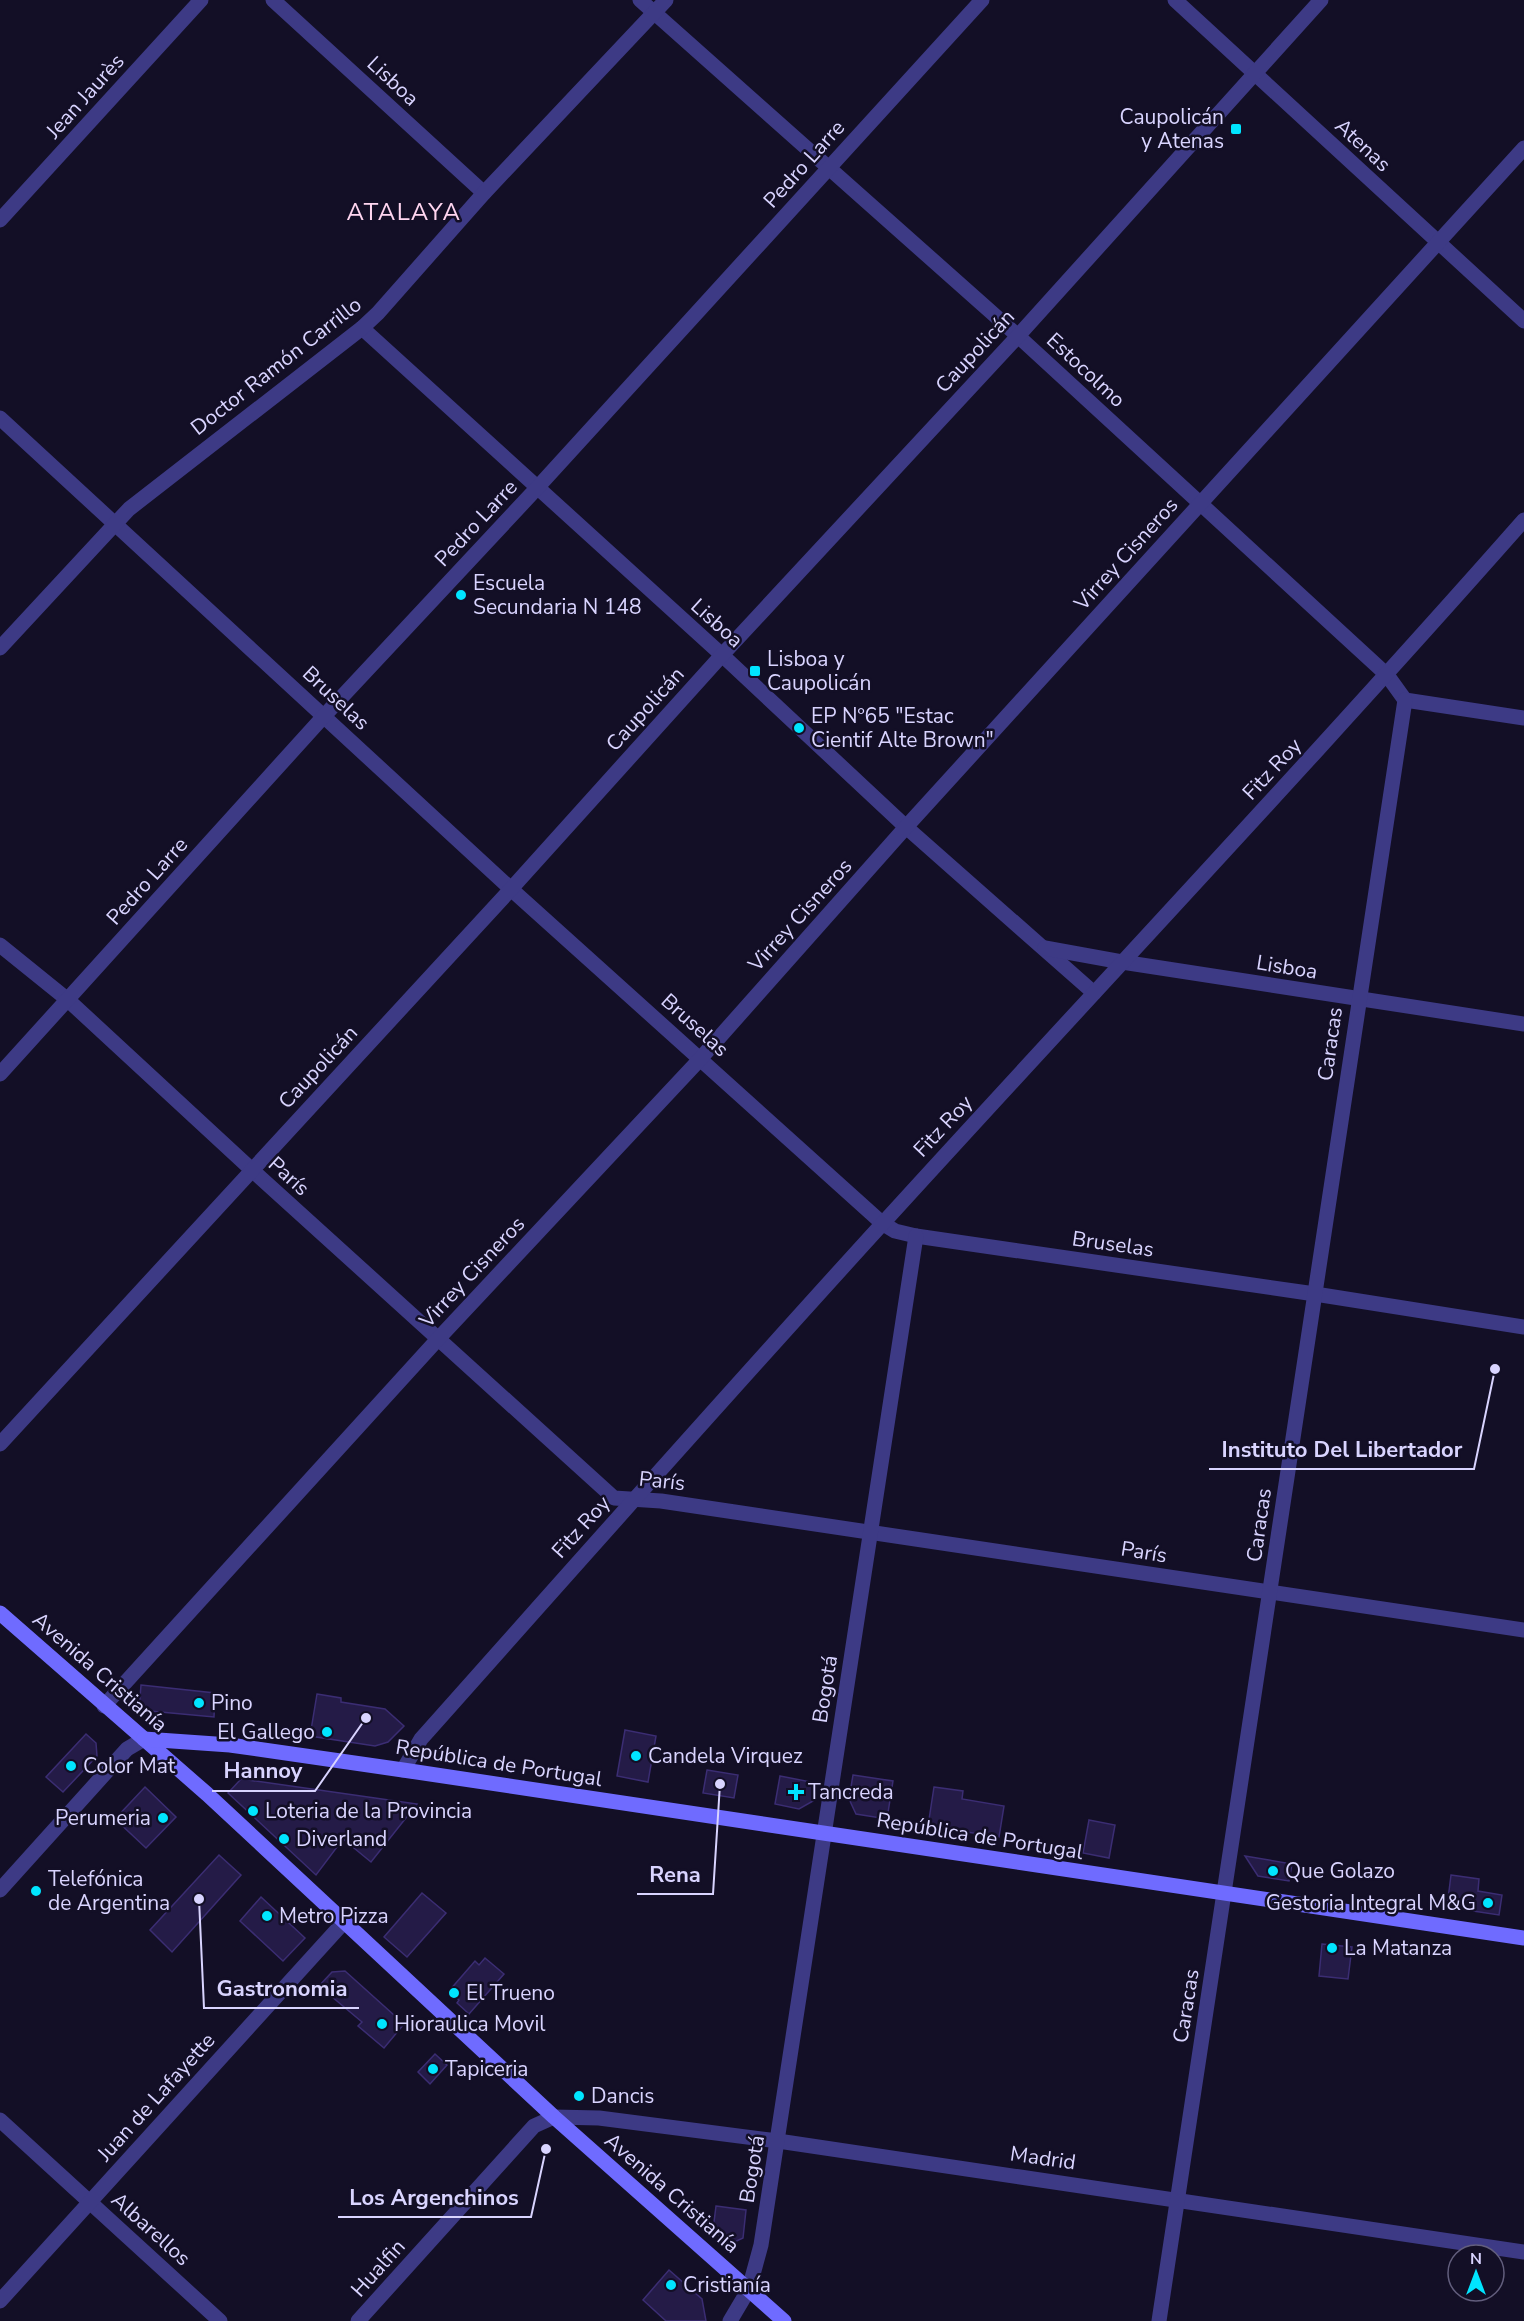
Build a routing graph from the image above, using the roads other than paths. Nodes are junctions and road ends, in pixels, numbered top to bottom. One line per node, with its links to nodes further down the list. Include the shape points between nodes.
1 (201, 0): 13 (street, Jean Jaurès)
2 (273, 0): 12 (street, Lisboa)
3 (640, 0): 8 (street, Estocolmo)
4 (666, 0): 8 (street, Doctor Ramón Carrillo)
5 (982, 0): 11 (street, Pedro Larre)
6 (1175, 0): 9 (street, Atenas)
7 (1321, 0): 9 (street, Caupolicán)
8 (654, 13): 11 (street, Estocolmo); 12 (street, Doctor Ramón Carrillo)
9 (1255, 74): 14 (street, Atenas); 17 (street, Caupolicán)
10 (1524, 148): 14 (street, Virrey Cisneros)
11 (829, 168): 17 (street, Estocolmo); 19 (street, Pedro Larre)
12 (484, 193): 16 (street, Doctor Ramón Carrillo)
13 (0, 220)
14 (1438, 242): 15 (street, Atenas); 20 (street, Virrey Cisneros)
15 (1524, 321)
16 (362, 328): 19 (street, Lisboa); 22 (street, Doctor Ramón Carrillo)
17 (1018, 336): 20 (street, Estocolmo); 24 (street, Caupolicán)
18 (0, 418): 22 (street, Bruselas)
19 (537, 488): 24 (street, Lisboa); 27 (street, Pedro Larre)
20 (1200, 505): 25 (street, Estocolmo); 29 (street, Virrey Cisneros)
21 (1524, 519): 25 (street, Fitz Roy)
22 (114, 524): 23 (street, Doctor Ramón Carrillo); 27 (street, Bruselas)
23 (0, 648)
24 (722, 655): 29 (street, Lisboa); 30 (street, Caupolicán)
25 (1387, 675): 26 (street, Estocolmo); 33 (street, Fitz Roy)
26 (1405, 700): 28 (street); 35 (street, Caracas)
27 (324, 716): 30 (street, Bruselas); 36 (street, Pedro Larre)
28 (1524, 718)
29 (906, 827): 32 (street, Lisboa); 38 (street, Virrey Cisneros)
30 (511, 889): 38 (street, Bruselas); 40 (street, Caupolicán)
31 (0, 945): 36 (street, París)
32 (1045, 948): 33 (street, Lisboa); 34 (street, Lisboa)
33 (1122, 962): 34 (street, Fitz Roy); 35 (street, Lisboa)
34 (1094, 993): 41 (street, Fitz Roy)
35 (1358, 999): 37 (street, Lisboa); 43 (street, Caracas)
36 (68, 1000): 39 (street, Pedro Larre); 40 (street, París)
37 (1524, 1024)
38 (701, 1058): 41 (street, Bruselas); 45 (street, Virrey Cisneros)
39 (0, 1074)
40 (252, 1170): 45 (street, París); 46 (street, Caupolicán)
41 (882, 1223): 42 (street, Bruselas); 47 (street, Fitz Roy)
42 (916, 1236): 43 (street, Bruselas); 48 (street, Bogotá)
43 (1315, 1294): 44 (street, Bruselas); 49 (street, Caracas)
44 (1524, 1327)
45 (438, 1339): 47 (street, París, via 614,1498); 52 (street, Virrey Cisneros)
46 (0, 1444)
47 (634, 1499): 48 (street, París); 54 (street, Fitz Roy, via 421,1739)
48 (870, 1531): 49 (street, París); 55 (street, Bogotá)
49 (1270, 1592): 51 (street, París); 57 (street, Caracas)
50 (0, 1613): 52 (main road, Avenida Cristianía)
51 (1524, 1630)
52 (104, 1706): 53 (main road, Avenida Cristianía)
53 (144, 1739): 54 (main road, República de Portugal, via 230,1745); 56 (street, via 127,1749); 58 (main road, Avenida Cristianía)
54 (403, 1770): 55 (main road, República de Portugal)
55 (824, 1834): 57 (main road, República de Portugal); 62 (street, Bogotá)
56 (0, 1890)
57 (1223, 1894): 59 (main road, República de Portugal); 63 (street, Caracas)
58 (344, 1922): 60 (main road, Avenida Cristianía); 64 (street, Juan de Lafayette)
59 (1524, 1938)
60 (554, 2117): 62 (street, Madrid, via 599,2118); 66 (main road, Avenida Cristianía); 69 (street, Hualfin, via 534,2126)
61 (0, 2120): 64 (street, Albarellos)
62 (778, 2141): 63 (street, Madrid); 66 (street, Bogotá, via 761,2245)
63 (1178, 2199): 65 (street, Madrid); 72 (street, Caracas)
64 (89, 2201): 67 (street, Juan de Lafayette); 68 (street, Albarellos)
65 (1524, 2252)
66 (749, 2289): 70 (street, Bogotá); 71 (main road, Avenida Cristianía)
67 (0, 2301)
68 (220, 2321)
69 (358, 2321)
70 (730, 2321)
71 (784, 2321)
72 (1158, 2321)

